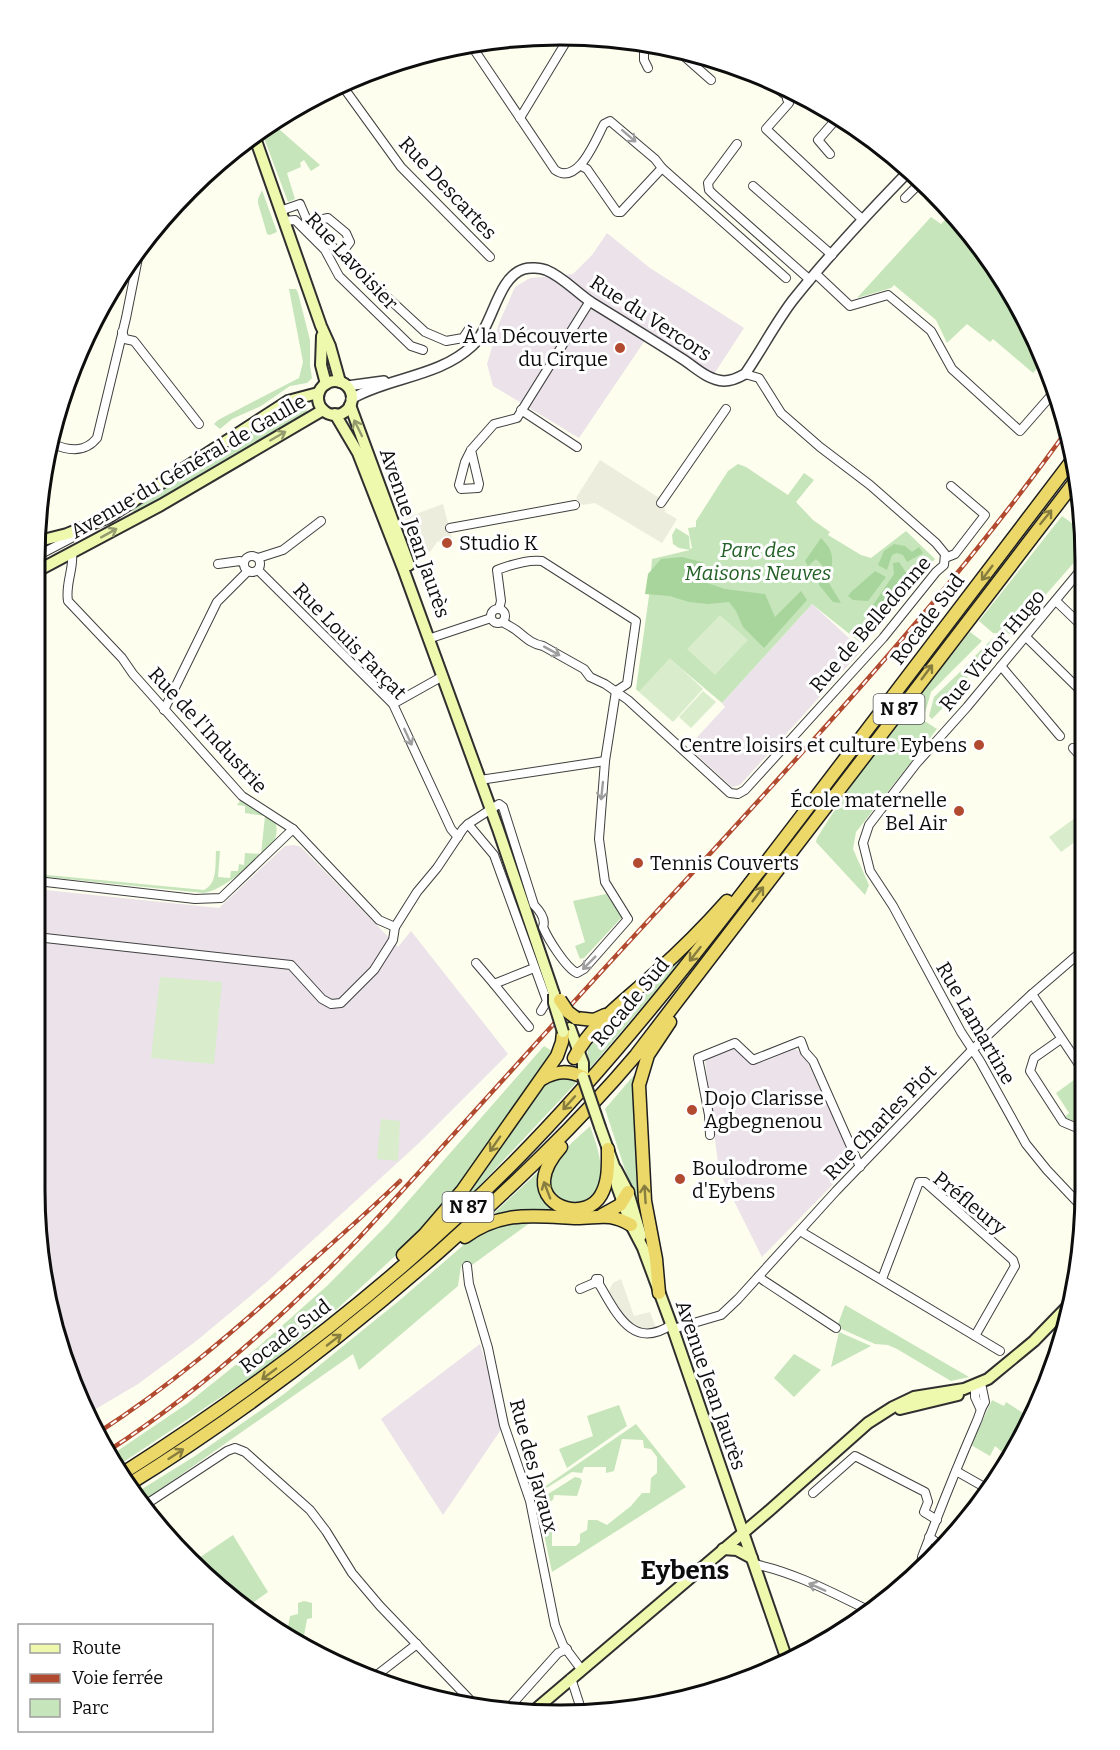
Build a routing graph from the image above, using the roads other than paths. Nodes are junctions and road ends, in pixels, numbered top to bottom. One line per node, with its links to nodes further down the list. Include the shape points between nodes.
1 (564, 45): 9 (street)
2 (476, 52): 9 (street)
3 (644, 52): 5 (street)
4 (691, 63): 6 (street)
5 (648, 68)
6 (711, 80)
7 (346, 91): 25 (street, Rue Descartes, via 401,167)
8 (788, 98): 21 (street, via 789,103 766,129)
9 (520, 118): 14 (street, via 555,170 569,174)
10 (833, 123): 13 (street, via 818,140)
11 (257, 144): 20 (main road)
12 (737, 144): 27 (street, via 708,183 709,189)
13 (830, 154)
14 (581, 166): 15 (street, via 617,212); 15 (street, one-way to 15, via 604,124 610,121)
15 (662, 168): 28 (street)
16 (904, 177): 21 (street)
17 (753, 186): 24 (street)
18 (915, 188): 19 (street)
19 (905, 198)
20 (282, 216): 22 (street, via 300,204); 30 (main road); 33 (street, Rue Lavoisier, via 295,220 325,250 339,276 411,346)
21 (863, 220): 24 (street)
22 (312, 227): 23 (street); 23 (street, via 328,218 346,233 350,242)
23 (341, 254): 31 (street, via 425,332 446,341 463,338)
24 (832, 255): 27 (street)
25 (490, 257)
26 (136, 269): 32 (street)
27 (813, 277): 34 (street, via 791,302); 39 (street, via 850,306 888,295 931,331 952,369 1020,431)
28 (786, 278)
29 (590, 301): 34 (street, Rue du Vercors, via 713,379 734,380); 35 (street, Rue du Vercors, via 546,270 525,268 507,282 473,346 439,366); 42 (street)
30 (321, 326): 36 (main road, via 321,365); 37 (main road)
31 (469, 329)
32 (122, 332): 45 (street, via 125,339 134,341); 46 (street, via 97,438 77,450)
33 (423, 350)
34 (745, 374): 61 (street, Rue de Belledonne, via 759,378 770,404 911,520 941,549)
35 (401, 379): 37 (street, Rue du Vercors); 40 (street, Rue du Vercors, via 367,391)
36 (326, 384): 37 (main road); 38 (main road)
37 (343, 384): 40 (main road)
38 (318, 393): 41 (main road); 54 (main road, Avenue du Général de Gaulle, via 288,401)
39 (1049, 398)
40 (350, 402): 44 (main road, via 343,412); 74 (main road, Avenue Jean Jaurès, one-way to 40, via 400,538)
41 (323, 410): 44 (main road); 59 (main road, Avenue du Général de Gaulle, one-way to 41)
42 (521, 410): 47 (street); 48 (street, via 517,418 494,424)
43 (726, 410): 52 (street)
44 (335, 414): 74 (main road, Avenue Jean Jaurès, via 358,453)
45 (199, 424)
46 (58, 446)
47 (577, 447)
48 (471, 450): 48 (street, via 459,485 466,490 478,488 479,484)
49 (1066, 468): 91 (highway, Rocade Sud / N 87, one-way to 91)
50 (951, 486): 61 (street, via 985,515 955,554)
51 (1070, 488): 95 (highway, Rocade Sud / N 87, one-way to 51)
52 (661, 503)
53 (575, 505): 56 (street)
54 (109, 517): 57 (main road, Avenue du Général de Gaulle); 58 (street)
55 (321, 521): 60 (street, via 283,550)
56 (450, 528)
57 (46, 539)
58 (45, 552)
59 (72, 553): 64 (main road, Avenue du Général de Gaulle); 80 (street, Rue de l'Industrie, via 68,601)
60 (258, 558): 62 (street, via 250,555); 65 (street)
61 (945, 558): 78 (street, Rue de Belledonne, via 944,566 883,638 741,793 730,793)
62 (243, 563): 63 (street); 66 (street)
63 (218, 564)
64 (45, 567)
65 (258, 570): 66 (street); 79 (street, Rue Louis Farçat)
66 (248, 571): 80 (street, via 217,602)
67 (1075, 577): 68 (street, Rue Victor Hugo)
68 (1056, 601): 71 (street); 73 (street, Rue Victor Hugo)
69 (499, 609): 70 (street, via 493,611); 72 (street, via 505,614); 78 (street, via 496,570 535,560 636,621 627,684)
70 (491, 618): 72 (street); 74 (street)
71 (1075, 619)
72 (502, 622): 78 (street, Rue de Belledonne, one-way to 78)
73 (1026, 637): 75 (street, Rue Victor Hugo); 77 (street)
74 (430, 638): 76 (main road, Avenue Jean Jaurès)
75 (1001, 666): 81 (street); 90 (street, Rue Victor Hugo, via 868,825)
76 (443, 675): 79 (street); 85 (main road, Avenue Jean Jaurès)
77 (1075, 685)
78 (616, 691): 84 (street)
79 (393, 704): 89 (street, Rue Louis Farçat, one-way to 89, via 450,829)
80 (164, 710): 88 (street, Rue de l'Industrie, via 242,796)
81 (1060, 736)
82 (1073, 747): 83 (street)
83 (1075, 749)
84 (605, 761): 85 (street); 86 (street, one-way to 86, via 598,839 605,882 628,919 577,972 570,970 547,937 503,807 499,804)
85 (480, 780): 86 (main road, Avenue Jean Jaurès)
86 (490, 808): 87 (street); 101 (main road, Avenue Jean Jaurès)
87 (468, 824): 89 (street); 98 (street, via 494,855)
88 (293, 829): 92 (street, via 216,899); 93 (street, Rue de l'Industrie, via 379,920)
89 (459, 837): 93 (street)
90 (863, 843): 107 (street, Rue Lamartine, via 870,871)
91 (756, 874): 103 (highway, via 665,965); 134 (highway, Rocade Sud / N 87, one-way to 134, via 626,1039 516,1160 416,1255)
92 (45, 882)
93 (395, 927): 94 (street, via 393,940 374,970 341,1004 331,1004 291,965)
94 (45, 938)
95 (723, 940): 112 (highway, Rocade Sud / N 87); 128 (highway, one-way to 95, via 645,1201 640,1082 648,1055)
96 (1075, 957): 100 (street, Rue Charles Piot)
97 (476, 963): 99 (street)
98 (534, 968): 99 (street); 102 (street, via 547,1001)
99 (494, 984): 105 (street)
100 (1032, 994): 106 (street); 107 (street, Rue Charles Piot)
101 (557, 997): 104 (highway, bridge, via 568,1012); 104 (main road, Avenue Jean Jaurès, bridge, via 554,1003)
102 (541, 1011)
103 (609, 1013): 104 (highway); 108 (highway, via 585,1038)
104 (570, 1026): 108 (main road, Avenue Jean Jaurès); 111 (highway)
105 (529, 1028)
106 (1061, 1039): 109 (street); 113 (street, via 1034,1058 1030,1071 1063,1122)
107 (972, 1050): 116 (street, Rue Charles Piot); 118 (street, Rue Lamartine, via 1026,1144)
108 (576, 1054): 110 (main road, Avenue Jean Jaurès)
109 (1075, 1059)
110 (583, 1077): 111 (highway, via 559,1072); 115 (main road, Avenue Jean Jaurès, bridge)
111 (541, 1079): 134 (highway, one-way to 134, via 440,1218)
112 (610, 1085): 115 (highway, one-way to 112, via 605,1185 593,1204 569,1209 549,1197 544,1182 550,1162); 124 (highway, Rocade Sud / N 87, via 516,1182)
113 (1075, 1127)
114 (710, 1135): 116 (street, via 698,1058 735,1043 753,1060 801,1041)
115 (608, 1149): 117 (main road, Avenue Jean Jaurès)
116 (860, 1167): 121 (street, Rue Charles Piot)
117 (625, 1197): 119 (highway); 120 (main road, Avenue Jean Jaurès); 122 (main road, via 639,1227)
118 (1075, 1199)
119 (602, 1215): 120 (highway); 124 (highway, N 87, via 522,1215 491,1223)
120 (631, 1225): 122 (main road, Avenue Jean Jaurès)
121 (800, 1231): 125 (street, Rue Charles Piot); 126 (street)
122 (643, 1248): 128 (main road, Avenue Jean Jaurès)
123 (466, 1266): 151 (street, Rue des Javaux, via 504,1425 528,1491 555,1625)
124 (415, 1273): 138 (highway, Rocade Sud / N 87, one-way to 124, via 203,1436 284,1379)
125 (759, 1276): 130 (street, Rue Charles Piot, via 721,1316); 131 (street)
126 (882, 1279): 132 (street); 132 (street, Préfleury, via 919,1182 925,1182 1013,1260 1015,1266)
127 (580, 1289): 130 (street, Rue Charles Piot, via 596,1283 621,1322 638,1332 651,1334)
128 (659, 1293): 130 (main road, Avenue Jean Jaurès)
129 (1059, 1315): 135 (main road)
130 (672, 1328): 143 (main road, Avenue Jean Jaurès)
131 (836, 1328)
132 (975, 1336): 133 (street)
133 (1000, 1351)
134 (289, 1359): 137 (highway, Rocade Sud / N 87, one-way to 137)
135 (978, 1387): 136 (street, via 978,1420); 143 (main road, via 914,1398 883,1413 856,1432)
136 (956, 1471): 139 (street); 142 (street)
137 (132, 1476)
138 (133, 1477)
139 (982, 1485)
140 (813, 1493): 142 (street, via 855,1456 924,1492 928,1502 924,1512)
141 (150, 1502): 150 (street, via 227,1450 240,1449 310,1510 352,1573)
142 (937, 1520): 144 (street)
143 (743, 1532): 146 (main road); 148 (main road, Avenue Jean Jaurès)
144 (929, 1538): 145 (street); 147 (street)
145 (935, 1542)
146 (723, 1550): 148 (main road, via 737,1550); 153 (main road)
147 (925, 1553)
148 (753, 1561): 149 (street, one-way to 148); 152 (main road, Avenue Jean Jaurès)
149 (862, 1607)
150 (417, 1644): 154 (street); 156 (street)
151 (567, 1649): 153 (street, Rue des Javaux); 157 (street, via 558,1653)
152 (785, 1653)
153 (581, 1669): 155 (main road)
154 (380, 1673)
155 (571, 1678): 158 (main road); 159 (street)
156 (467, 1696)
157 (513, 1703)
158 (541, 1704)
159 (580, 1704)

